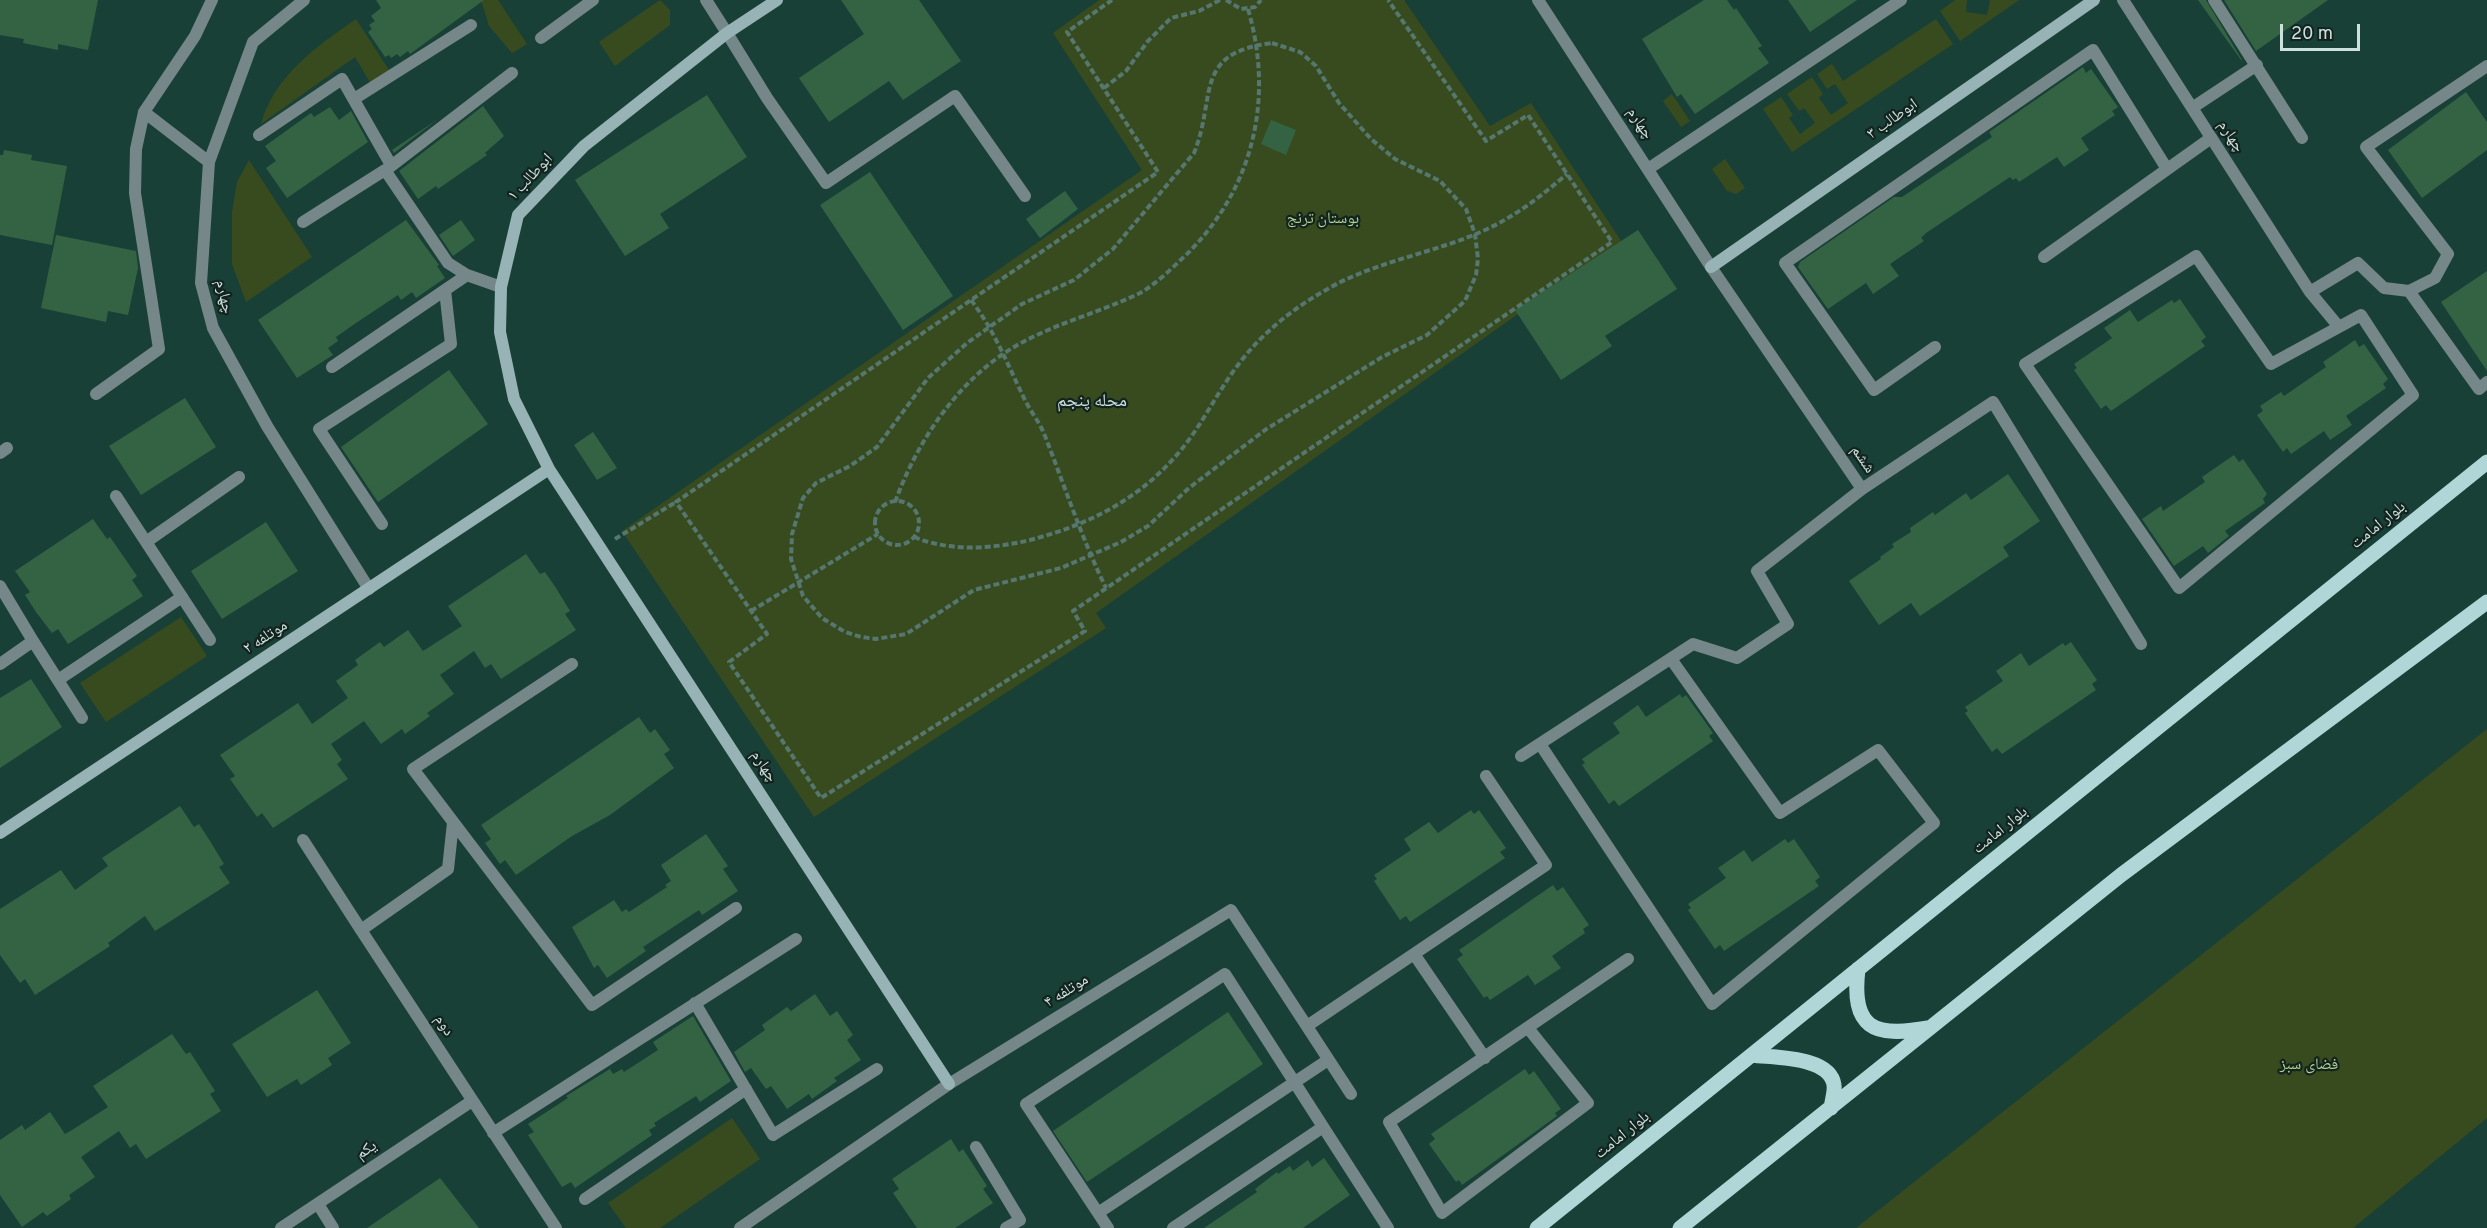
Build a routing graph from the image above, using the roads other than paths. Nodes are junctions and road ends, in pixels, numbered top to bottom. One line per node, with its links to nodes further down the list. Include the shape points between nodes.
1 (212, 0): 19 (street, via 195,36)
2 (304, 0): 23 (street, چهارم, via 253,42)
3 (594, 0): 13 (street)
4 (706, 0): 12 (street)
5 (777, 0): 12 (street, ابوطالب ۱)
6 (1538, 0): 25 (street, چهارم)
7 (1901, 0): 25 (street)
8 (2094, 0): 30 (street, ابوطالب ۳)
9 (2123, 0): 18 (street, چهارم)
10 (2214, 0): 14 (street)
11 (471, 25): 17 (street)
12 (727, 33): 27 (street, via 826,183 955,96); 32 (street, ابوطالب ۱, via 584,146 518,215)
13 (541, 39)
14 (2257, 65): 18 (street); 22 (street)
15 (2487, 66): 34 (street, via 2366,147 2448,254 2435,278)
16 (512, 73): 24 (street)
17 (354, 99): 20 (street, via 342,79); 24 (street)
18 (2192, 108): 21 (street, چهارم)
19 (144, 112): 23 (street); 40 (street, via 136,149 135,193 159,349)
20 (259, 135)
21 (2211, 138): 26 (street); 35 (street, چهارم)
22 (2302, 138)
23 (209, 162): 49 (street, چهارم, via 201,284 213,328 267,426)
24 (388, 168): 28 (street); 31 (street, via 448,264)
25 (1648, 169): 30 (street, چهارم)
26 (2167, 169): 29 (street); 37 (street, via 2093,50 1785,263 1874,390)
27 (1025, 196)
28 (303, 222)
29 (2044, 257)
30 (1712, 267): 44 (street, ششم)
31 (467, 275): 32 (street); 33 (street)
32 (501, 287): 42 (street, ابوطالب ۱, via 500,332 514,399)
33 (446, 290): 38 (street); 46 (street, via 451,344 319,429)
34 (2409, 291): 35 (street, via 2384,288 2358,263); 39 (street, via 2479,388)
35 (2310, 292): 36 (street, چهارم)
36 (2339, 327): 36 (street, via 2271,364 2196,256 2025,364 2179,588 2413,395 2361,315)
37 (1935, 347)
38 (332, 367)
39 (2487, 382)
40 (96, 394)
41 (2487, 462): 71 (main road, بلوار امامت)
42 (549, 469): 49 (street, موتلفه ۲); 80 (street, چهارم)
43 (239, 477): 47 (street)
44 (1862, 489): 54 (street, via 1993,402); 55 (street, ششم, via 1757,571 1788,624 1737,658 1693,644)
45 (116, 496): 47 (street)
46 (382, 524)
47 (146, 542): 50 (street)
48 (0, 586): 53 (street)
49 (369, 590): 64 (street, موتلفه ۲)
50 (182, 597): 52 (street); 58 (street)
51 (2487, 602): 74 (main road, via 2121,875)
52 (210, 640)
53 (33, 641): 56 (street); 58 (street)
54 (2141, 644)
55 (1671, 659): 60 (street); 60 (street, via 1780,813 1878,750 1934,823 1712,1004)
56 (0, 664)
57 (572, 664): 63 (street, via 413,769)
58 (58, 680): 59 (street)
59 (82, 718)
60 (1540, 744): 61 (street)
61 (1521, 756)
62 (1486, 776): 69 (street, via 1546,865)
63 (453, 823): 66 (street, via 592,1005); 67 (street, via 448,869)
64 (0, 833)
65 (303, 840): 67 (street, دوم)
66 (736, 908)
67 (361, 930): 84 (street, دوم)
68 (796, 939): 72 (street)
69 (1414, 954): 73 (street); 77 (street)
70 (1628, 959): 75 (street)
71 (1858, 969): 74 (main road, via 1858,1011 1871,1026 1890,1031); 76 (main road, بلوار امامت)
72 (695, 1003): 82 (street); 87 (street)
73 (1307, 1026): 78 (street, موتلفه ۴); 80 (street, موتلفه ۴, via 1231,910)
74 (1931, 1027): 85 (main road)
75 (1528, 1028): 77 (street); 77 (street, via 1588,1103 1442,1213 1389,1122)
76 (1752, 1055): 85 (main road, via 1825,1068 1834,1084); 100 (main road, بلوار امامت)
77 (1485, 1058)
78 (1328, 1060): 81 (street); 83 (street, موتلفه ۴)
79 (877, 1069): 82 (street, via 773,1135)
80 (949, 1084): 95 (street, موتلفه ۴)
81 (1295, 1084): 86 (street); 91 (street); 91 (street, via 1225,974 1026,1104)
82 (746, 1089): 89 (street)
83 (1351, 1094)
84 (472, 1101): 87 (street, دوم); 90 (street, یکم)
85 (1831, 1108): 101 (main road)
86 (1323, 1127): 98 (street); 99 (street)
87 (493, 1133): 94 (street, دوم)
88 (976, 1147): 96 (street, via 1020,1220)
89 (585, 1199)
90 (318, 1204): 92 (street, یکم); 93 (street)
91 (1098, 1214): 97 (street)
92 (281, 1228)
93 (333, 1228)
94 (556, 1228)
95 (740, 1228)
96 (1006, 1228)
97 (1108, 1228)
98 (1173, 1228)
99 (1388, 1228)
100 (1537, 1228)
101 (1680, 1228)

